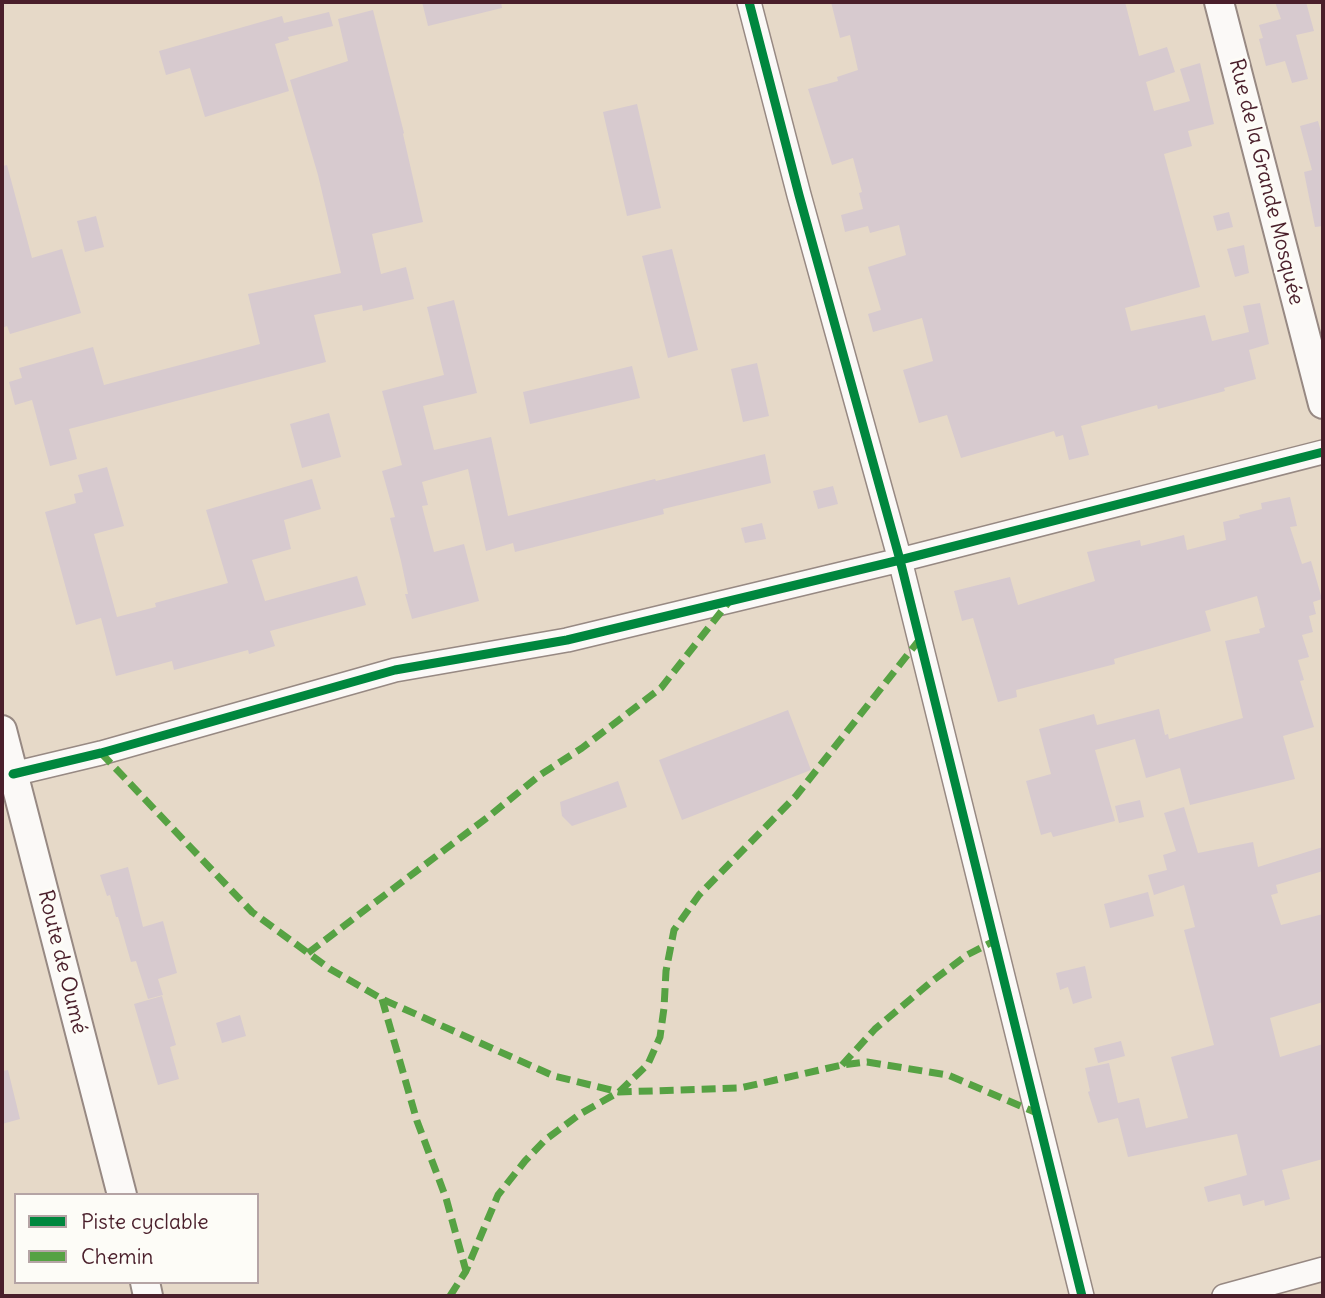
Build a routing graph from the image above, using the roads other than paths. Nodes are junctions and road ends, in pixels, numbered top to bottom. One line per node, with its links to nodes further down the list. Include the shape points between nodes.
1 (749, 2): 5 (street)
2 (1219, 2): 3 (street, Rue de la Grande Mosquée)
3 (1323, 404)
4 (1323, 452): 5 (street)
5 (900, 560): 7 (street, via 567,639 395,670); 10 (street)
6 (2, 730): 7 (street, Route de Oumé)
7 (13, 775): 8 (street, Route de Oumé)
8 (121, 1193)
9 (1323, 1269): 11 (street)
10 (1082, 1296)
11 (1224, 1296)

